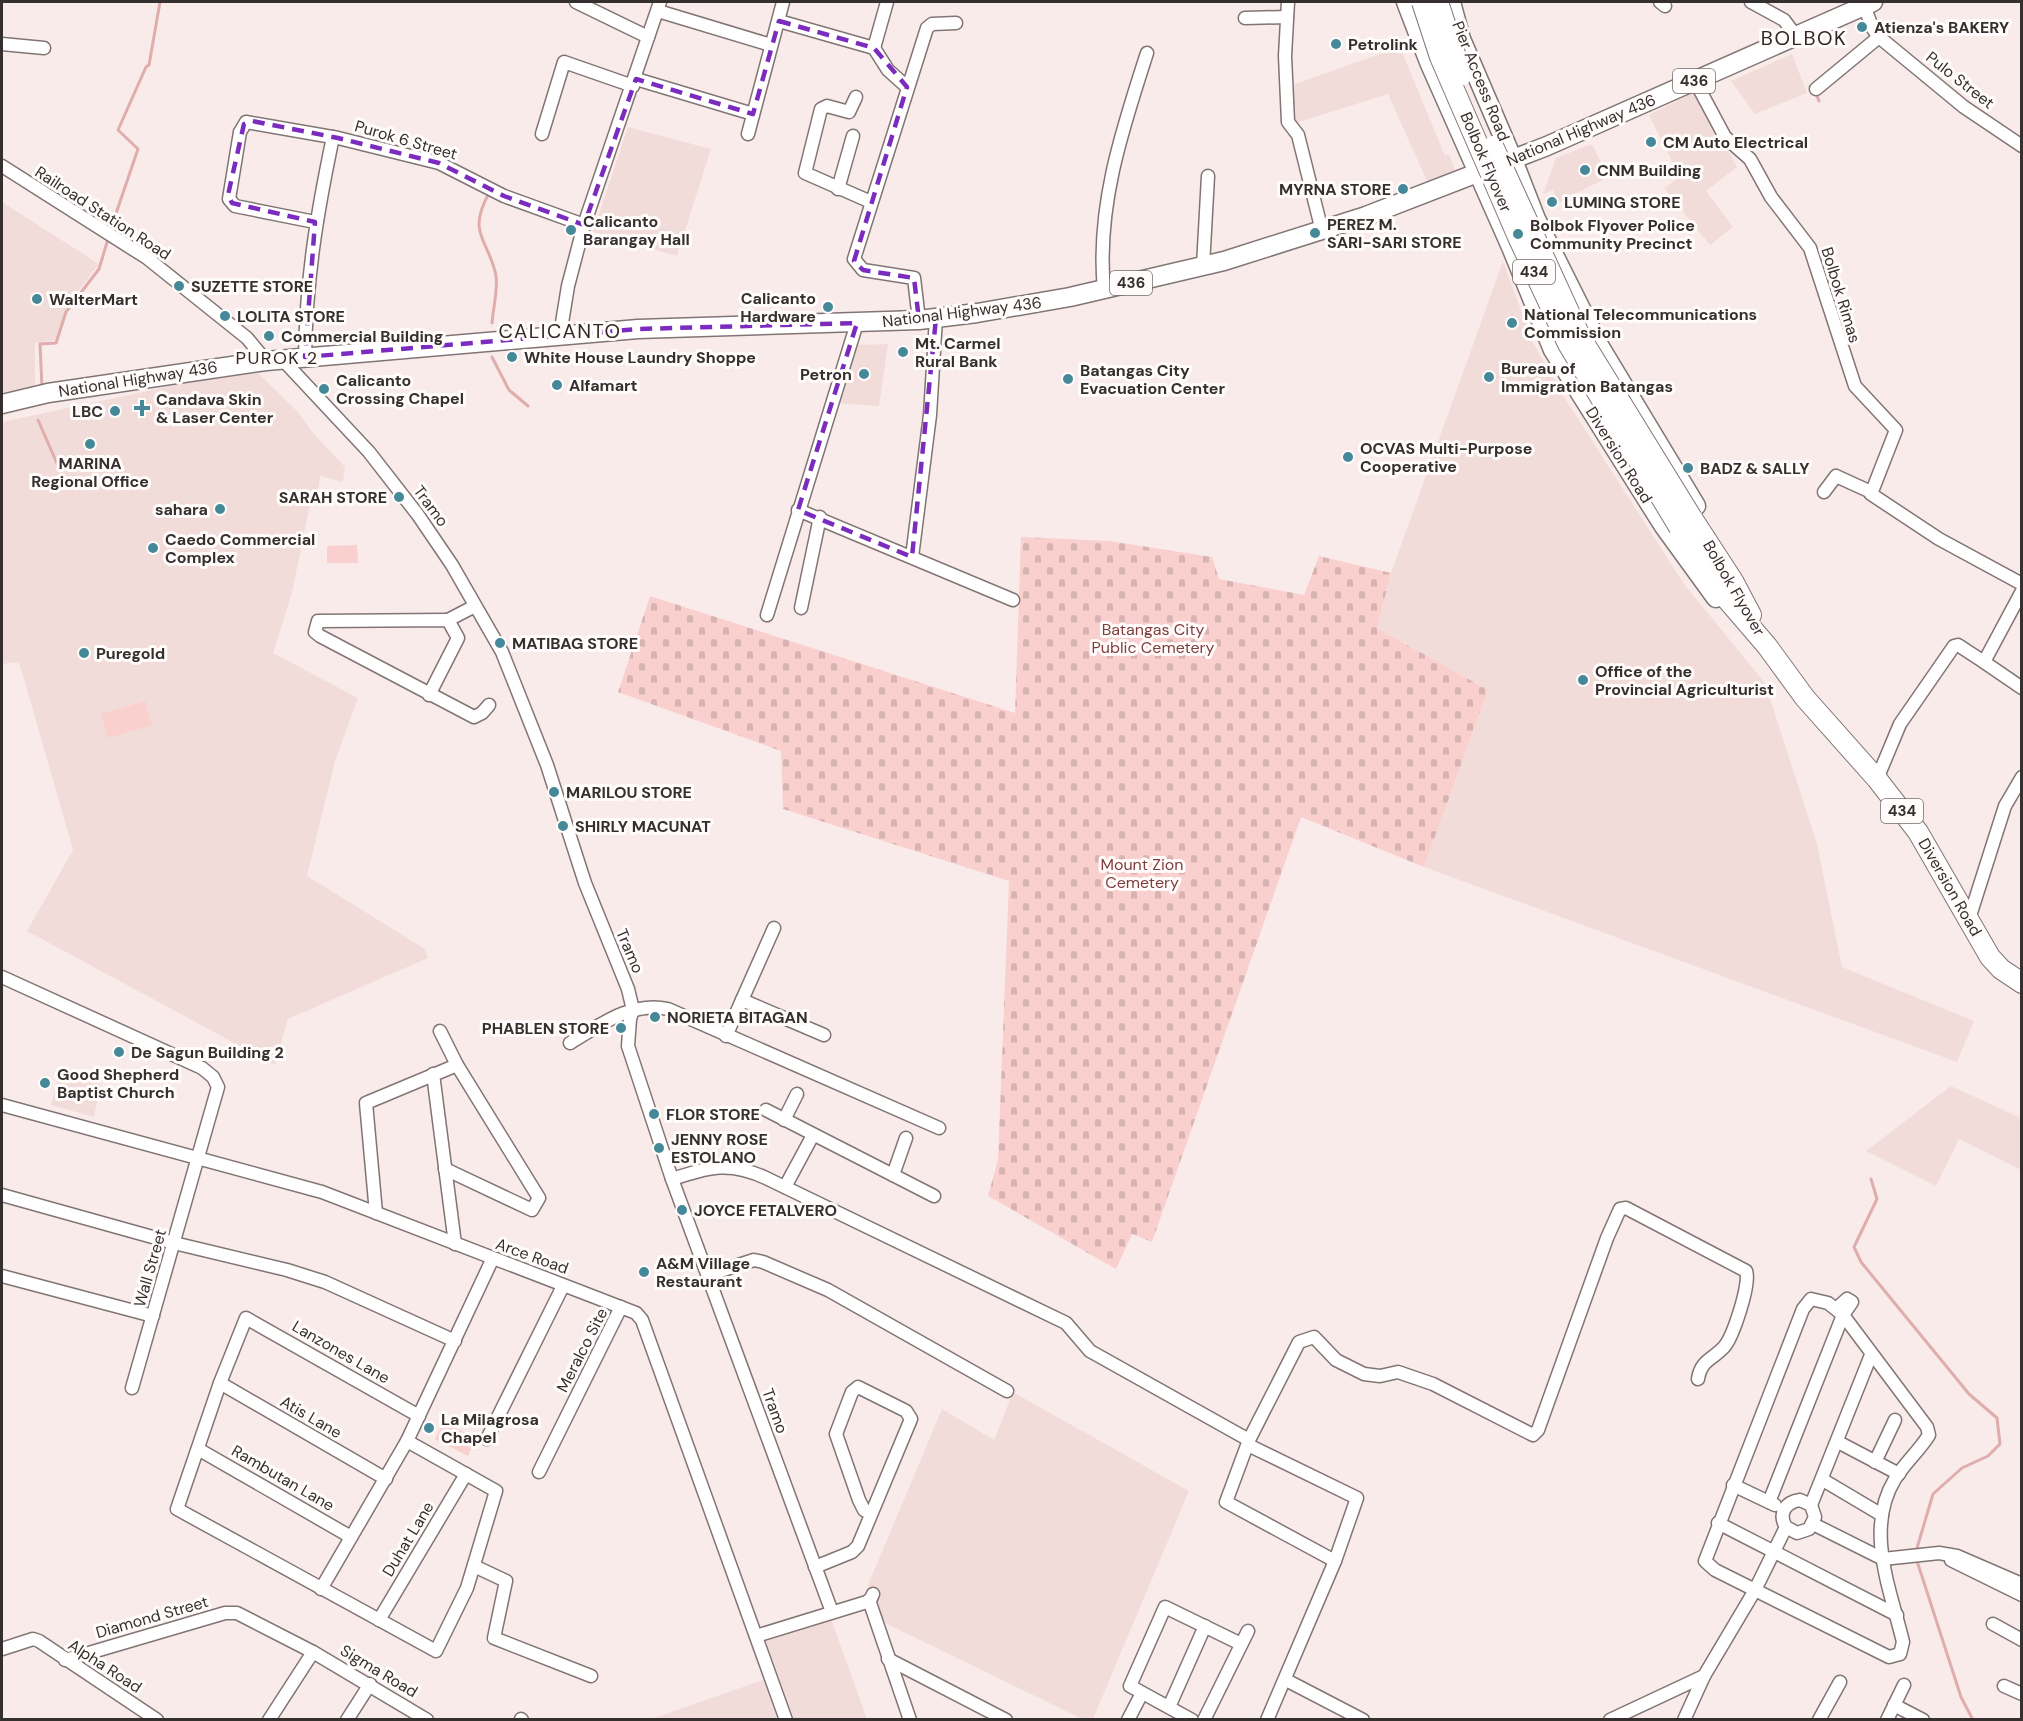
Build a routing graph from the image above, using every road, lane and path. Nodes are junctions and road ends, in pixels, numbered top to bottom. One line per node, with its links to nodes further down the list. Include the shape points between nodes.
1 (576, 2): 17 (street)
2 (783, 2): 14 (street)
3 (887, 2): 22 (street)
4 (1288, 2): 12 (street)
5 (1406, 2): 37 (main road, 434)
6 (1422, 2): 56 (highway, Bolbok Flyover / 434, bridge, via 1440,57 1568,344)
7 (1438, 2): 56 (highway, Bolbok Flyover / 434, bridge, via 1473,99 1581,338)
8 (1450, 2): 35 (main road, Pier Access Road / 434, via 1461,39)
9 (1751, 2): 16 (street, via 1784,20)
10 (1869, 4): 16 (main road, National Highway 436 / 436); 18 (street, Pulo Street, via 1872,29)
11 (659, 6): 17 (street); 20 (street)
12 (1287, 17): 13 (street); 43 (street, via 1288,122 1298,135)
13 (1245, 18)
14 (779, 21): 20 (street); 22 (street)
15 (956, 23): 26 (street, via 927,28)
16 (1796, 36): 24 (main road, National Highway 436 / 436)
17 (648, 37): 25 (street)
18 (1879, 37): 27 (street); 34 (street, Pulo Street, via 1964,107)
19 (2, 44): 21 (street)
20 (771, 45): 29 (street)
21 (44, 48)
22 (874, 48): 26 (street, via 888,70)
23 (1147, 53): 45 (street, via 1109,185 1101,254)
24 (1695, 81): 35 (main road, National Highway 436 / 436); 53 (street, Bolbok Rimas, via 1725,136 1750,159 1771,197 1810,248 1855,386 1896,430)
25 (634, 83): 29 (street); 30 (street, via 564,62); 42 (street)
26 (907, 87): 40 (street)
27 (1816, 89)
28 (856, 97): 39 (street, via 849,112 827,106 821,109 805,167 807,176)
29 (753, 114): 31 (street)
30 (542, 134)
31 (748, 134)
32 (852, 136): 39 (street)
33 (333, 137): 41 (street); 41 (street, Purok 6 Street, via 246,122 240,132 229,199 235,206); 42 (street, Purok 6 Street, via 452,168 504,196)
34 (2022, 146)
35 (1513, 160): 37 (main road, National Highway 436 / 436); 65 (main road, Diversion Road / 434, via 1536,219 1600,347 1737,574)
36 (2, 166): 50 (street, Railroad Station Road, via 147,258)
37 (1477, 174): 43 (main road, National Highway 436 / 436); 65 (main road, Diversion Road / 434, via 1553,350 1709,592)
38 (1208, 176): 44 (street)
39 (838, 189): 40 (street)
40 (870, 202): 46 (street, via 855,262 866,271 914,278)
41 (315, 222): 49 (street)
42 (584, 225): 48 (street)
43 (1322, 231): 44 (main road, National Highway 436 / 436)
44 (1203, 266): 45 (main road, National Highway 436 / 436)
45 (1104, 290): 46 (main road, National Highway 436 / 436, via 1020,307)
46 (927, 319): 47 (main road, National Highway 436 / 436); 57 (street, via 930,415)
47 (857, 323): 48 (main road, National Highway 436 / 436); 54 (street)
48 (560, 335): 49 (main road, National Highway 436 / 436)
49 (305, 357): 50 (main road, National Highway 436 / 436)
50 (274, 360): 51 (main road, National Highway 436 / 436, via 48,393); 61 (street, Tramo, via 369,452 436,540)
51 (2, 404)
52 (1824, 492): 53 (street, via 1836,476)
53 (1871, 492): 58 (street, via 1939,539)
54 (798, 510): 55 (street); 63 (street)
55 (820, 517): 57 (street); 62 (street)
56 (1686, 523): 65 (highway, Bolbok Flyover / 434, via 1733,581)
57 (912, 557): 60 (street)
58 (2022, 584)
59 (2022, 591): 66 (street)
60 (1012, 600)
61 (476, 606): 64 (street); 77 (street, Tramo, via 502,652 547,765 585,883)
62 (801, 608)
63 (767, 615)
64 (448, 620): 68 (street, via 458,638); 68 (street, via 322,620 316,624 315,632 320,636)
65 (1767, 646): 71 (highway, Diversion Road / 434, via 1805,698)
66 (1984, 662): 67 (street); 71 (street, via 1954,646 1900,724)
67 (2022, 688)
68 (429, 695): 69 (street, via 474,717)
69 (489, 705)
70 (2022, 777): 72 (street, via 2005,806)
71 (1877, 779): 72 (highway, Diversion Road / 434, via 1918,832)
72 (1969, 919): 75 (highway, Diversion Road / 434, via 1989,957)
73 (774, 928): 76 (street)
74 (2, 976): 91 (street, Wall Street, via 202,1068 213,1077 218,1087)
75 (2022, 983)
76 (742, 1000): 79 (street); 80 (street)
77 (633, 1010): 80 (street, via 668,1009); 81 (street, via 612,1017); 94 (street, Tramo, via 628,1046)
78 (440, 1031): 82 (street)
79 (825, 1035)
80 (726, 1036): 88 (street)
81 (570, 1043)
82 (457, 1065): 83 (street); 92 (street, via 539,1198 532,1210)
83 (433, 1074): 92 (street); 98 (street, via 366,1103)
84 (797, 1094): 87 (street)
85 (2, 1105): 91 (street, Arce Road)
86 (766, 1110): 87 (street)
87 (784, 1120): 89 (street)
88 (939, 1128)
89 (813, 1135): 93 (street); 95 (street)
90 (906, 1138): 93 (street)
91 (200, 1157): 98 (street, Arce Road, via 322,1192); 99 (street, Wall Street)
92 (445, 1169): 100 (street)
93 (893, 1175): 97 (street)
94 (672, 1179): 95 (street, via 723,1166 751,1171); 102 (street, Tramo)
95 (785, 1186): 118 (street, via 1066,1323 1090,1351)
96 (2, 1195): 99 (street)
97 (934, 1196)
98 (376, 1213): 100 (street, Arce Road)
99 (174, 1243): 107 (street, Wall Street); 108 (street, via 287,1269 325,1282)
100 (454, 1244): 101 (street, Arce Road)
101 (492, 1260): 104 (street, Arce Road); 108 (street)
102 (708, 1275): 113 (street, via 754,1260 763,1262 828,1290); 142 (street, Tramo)
103 (2, 1276): 107 (street)
104 (563, 1286): 105 (street, Arce Road); 116 (street)
105 (621, 1307): 122 (street, Meralco Site); 153 (street, Arce Road, via 642,1320)
106 (1840, 1312): 109 (street); 127 (street, via 1819,1299 1806,1304); 128 (street)
107 (153, 1316): 112 (street, Wall Street)
108 (455, 1341): 114 (street)
109 (1871, 1355): 119 (street); 124 (street, via 1927,1427 1929,1435)
110 (1698, 1379): 118 (street, via 1706,1359 1728,1340 1749,1282 1746,1271 1626,1208 1617,1213 1606,1238 1533,1435 1433,1384 1398,1372 1364,1374 1336,1360 1314,1337 1299,1342)
111 (220, 1383): 114 (street, Lanzones Lane, via 246,1318); 120 (street); 125 (street, Atis Lane)
112 (132, 1388)
113 (1008, 1391)
114 (421, 1412): 117 (street)
115 (1895, 1420): 121 (street)
116 (487, 1439)
117 (407, 1441): 123 (street); 125 (street)
118 (1249, 1442): 140 (street, via 1226,1502); 140 (street, via 1357,1498)
119 (1838, 1442): 121 (street); 126 (street)
120 (198, 1449): 136 (street, Rambutan Lane); 144 (street, via 177,1509)
121 (1875, 1462): 124 (street)
122 (539, 1472)
123 (466, 1474): 141 (street, via 496,1491); 149 (street, Duhat Lane)
124 (1899, 1474): 132 (street)
125 (386, 1479): 136 (street)
126 (1823, 1480): 129 (street); 132 (street)
127 (1733, 1485): 128 (street); 133 (street)
128 (1769, 1502): 130 (street)
129 (1811, 1505): 130 (street, via 1800,1500); 134 (street)
130 (1784, 1509): 135 (street)
131 (871, 1514): 131 (street, via 911,1416 858,1387 852,1392 836,1434 859,1500); 142 (street, via 855,1550)
132 (1882, 1515): 139 (street)
133 (1718, 1523): 137 (street); 145 (street, via 1705,1556 1707,1564)
134 (1813, 1524): 135 (street, via 1804,1532); 139 (street)
135 (1786, 1527): 137 (street)
136 (351, 1537): 144 (street)
137 (1776, 1551): 145 (street); 148 (street)
138 (1939, 1553): 139 (street); 143 (street, via 1965,1558); 146 (street)
139 (1883, 1559): 148 (street)
140 (1335, 1561): 162 (street)
141 (474, 1566): 149 (street, via 455,1616 436,1651); 160 (street, via 506,1581 494,1638)
142 (814, 1567): 147 (street, Tramo)
143 (2022, 1584)
144 (321, 1589): 149 (street)
145 (1755, 1590): 148 (street, via 1889,1657 1895,1657 1903,1648); 161 (street)
146 (2022, 1595)
147 (832, 1612): 153 (street); 158 (street, via 871,1597)
148 (1897, 1615)
149 (379, 1620)
150 (1993, 1624): 154 (street)
151 (1205, 1626): 155 (street); 167 (street, via 1165,1607 1130,1686); 170 (street)
152 (1248, 1631): 155 (street)
153 (756, 1636): 176 (street, Arce Road)
154 (2022, 1640)
155 (1241, 1644): 171 (street)
156 (2, 1649): 159 (street, Alpha Road, via 33,1639)
157 (313, 1652): 159 (street, Diamond Street, via 237,1613 225,1613); 164 (street, Sigma Road); 173 (street)
158 (888, 1659): 177 (street); 178 (street)
159 (64, 1660): 172 (street, Alpha Road)
160 (591, 1676)
161 (1704, 1676): 183 (street); 184 (street)
162 (1286, 1680): 181 (street); 182 (street)
163 (1840, 1682): 185 (street)
164 (370, 1684): 174 (street); 175 (street, Sigma Road)
165 (1904, 1685): 169 (street)
166 (2004, 1686): 168 (street)
167 (1142, 1693): 170 (street); 179 (street)
168 (2022, 1694)
169 (1894, 1705): 186 (street); 187 (street)
170 (1169, 1707): 180 (street)
171 (1208, 1718)
172 (157, 1719)
173 (269, 1719)
174 (347, 1719)
175 (427, 1719)
176 (786, 1719)
177 (910, 1719)
178 (1006, 1719)
179 (1128, 1719)
180 (1192, 1719)
181 (1267, 1719)
182 (1363, 1719)
183 (1610, 1719)
184 (1684, 1719)
185 (1819, 1719)
186 (1887, 1719)
187 (1923, 1719)

